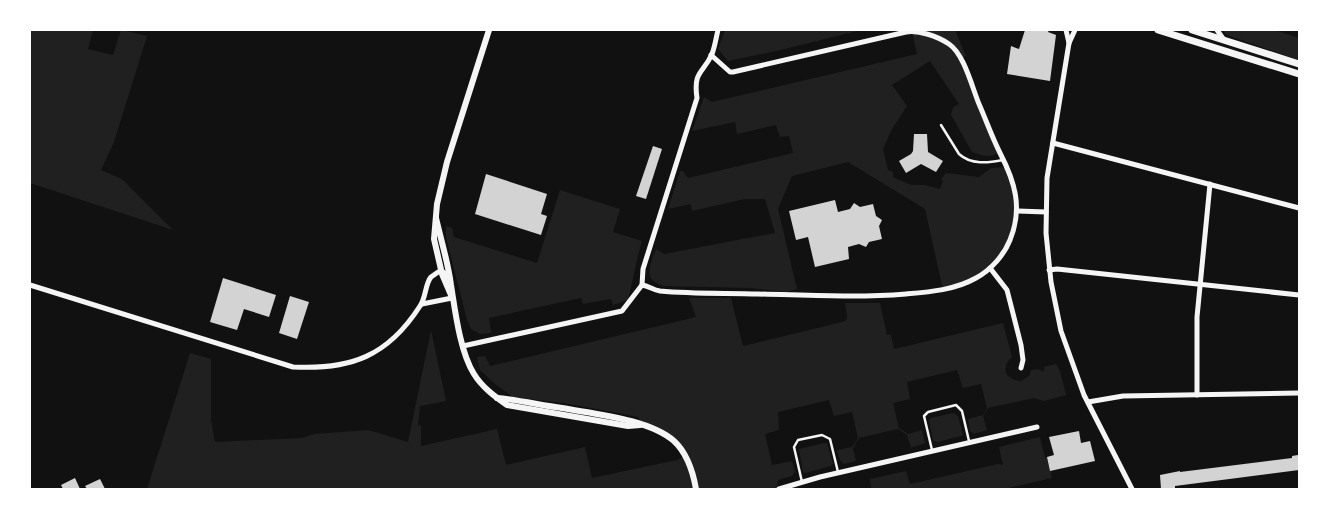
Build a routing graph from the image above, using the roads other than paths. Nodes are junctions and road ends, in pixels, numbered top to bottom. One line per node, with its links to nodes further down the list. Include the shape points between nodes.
1 (489, 30): 20 (street, via 447,162)
2 (718, 30): 10 (street)
3 (1066, 30): 9 (street)
4 (1075, 30): 9 (street)
5 (1158, 30): 12 (main road)
6 (1217, 30): 8 (street)
7 (1198, 31): 8 (main road)
8 (1224, 41): 11 (main road)
9 (1068, 43): 14 (street)
10 (711, 55): 15 (street, via 733,72 906,32 928,34 950,44 960,58); 25 (street, via 697,78 697,98 643,269)
11 (1299, 64)
12 (1299, 74)
13 (941, 124): 15 (lane, via 964,158 988,163)
14 (1053, 143): 16 (street); 19 (street)
15 (1004, 160): 18 (street)
16 (1210, 184): 17 (street); 26 (street)
17 (1299, 208)
18 (1018, 211): 19 (street); 21 (street, via 1007,248)
19 (1046, 212): 23 (street)
20 (436, 218): 22 (street, via 434,238); 24 (street)
21 (990, 268): 25 (street, via 975,279 951,288 879,296 687,292 656,290); 32 (street, via 1007,290 1021,345 1023,360)
22 (440, 270): 24 (street); 29 (street); 30 (street, via 430,278)
23 (1049, 270): 26 (street); 35 (street, via 1060,331)
24 (450, 278): 29 (street)
25 (642, 285): 31 (street, via 622,310)
26 (1200, 285): 28 (street); 34 (street)
27 (30, 286): 30 (street, via 301,368 337,366 375,353 391,342)
28 (1299, 296)
29 (452, 298): 30 (street); 31 (street)
30 (422, 304)
31 (463, 346): 41 (street, via 473,372 496,398 630,420 662,432 683,453)
32 (1020, 368)
33 (1299, 393): 34 (street)
34 (1196, 395): 35 (street, via 1123,396)
35 (1088, 402): 43 (street)
36 (1037, 427): 37 (street)
37 (970, 443): 38 (street); 38 (lane, via 962,411 956,405 924,416)
38 (933, 452): 39 (street)
39 (838, 473): 40 (street); 40 (lane, via 830,440 822,435 798,440 794,447)
40 (802, 482): 42 (street)
41 (696, 489)
42 (779, 489)
43 (1132, 489)

